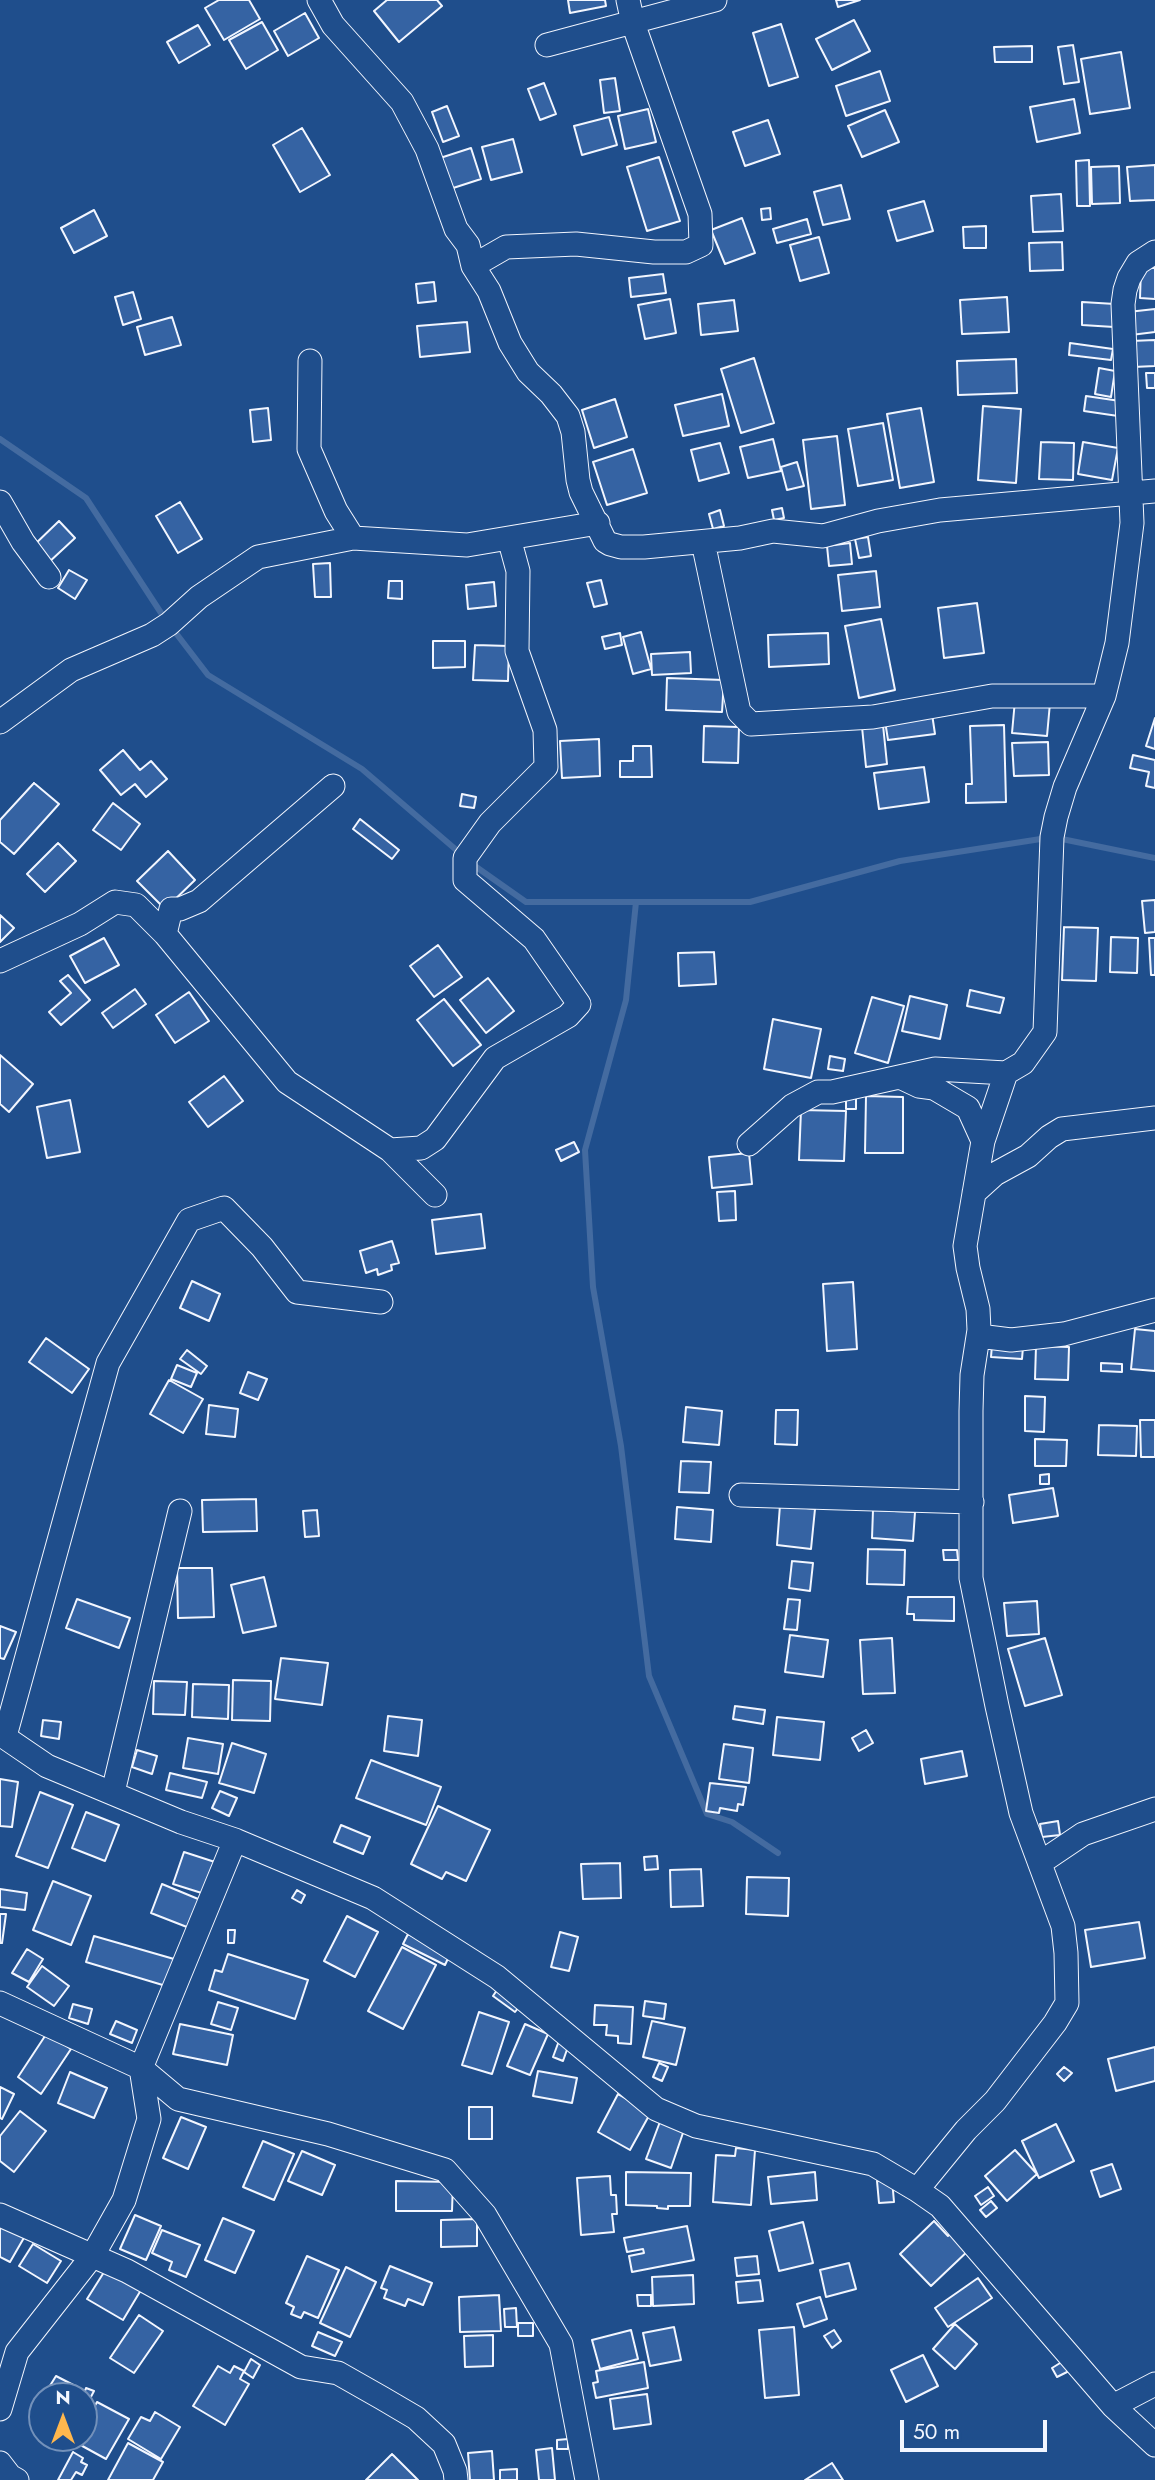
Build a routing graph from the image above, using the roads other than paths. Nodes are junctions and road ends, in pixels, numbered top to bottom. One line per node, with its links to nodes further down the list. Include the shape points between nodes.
1 (319, 0): 7 (street, via 333,25 402,102 427,149)
2 (628, 0): 4 (street)
3 (715, 0): 4 (street)
4 (633, 23): 5 (street); 7 (street, via 700,214 701,245 686,252 576,244 506,247)
5 (547, 46)
6 (1155, 253): 10 (street, via 1138,263 1123,304)
7 (473, 266): 12 (street, via 521,362 568,416 578,480)
8 (310, 361): 13 (street, via 309,449)
9 (1155, 491): 10 (street)
10 (1131, 493): 15 (street, via 940,510 823,536 773,531); 17 (street, via 1132,523 1117,643)
11 (0, 502): 16 (street)
12 (598, 523): 14 (street); 15 (street, via 605,541 621,547)
13 (353, 538): 14 (street, via 467,545); 18 (street, via 258,557 152,635 71,670)
14 (509, 538): 27 (street, via 518,571 517,651 545,730 546,766 490,823 465,858 465,880 534,939 579,1004 568,1016 495,1058 435,1139 421,1148)
15 (703, 542): 17 (street, via 739,712 751,724 873,717 992,696)
16 (49, 577)
17 (1104, 696): 22 (street, via 1052,837 1045,1032 1023,1063)
18 (0, 722)
19 (333, 786): 20 (street, via 199,901 171,909)
20 (165, 934): 21 (street, via 136,905 115,902 80,924); 27 (street, via 287,1082)
21 (0, 961)
22 (1006, 1073): 23 (street, via 935,1069); 25 (street)
23 (900, 1077): 25 (street, via 934,1088 968,1108); 26 (street, via 818,1092 792,1106)
24 (1155, 1118): 28 (street, via 1062,1129)
25 (983, 1141): 28 (street)
26 (749, 1144)
27 (390, 1150): 29 (street)
28 (974, 1193): 32 (street, via 965,1246)
29 (435, 1195)
30 (381, 1302): 36 (street, via 297,1292 224,1208 189,1220 108,1363)
31 (1155, 1310): 32 (street, via 1064,1334 1011,1340)
32 (979, 1336): 34 (street, via 972,1375)
33 (741, 1495): 34 (street)
34 (972, 1502): 40 (street, via 971,1578 977,1612 1021,1813)
35 (180, 1511): 37 (street)
36 (2, 1735): 37 (street, via 47,1766)
37 (113, 1792): 39 (street)
38 (1155, 1809): 40 (street, via 1083,1834)
39 (235, 1840): 42 (street); 43 (street, via 373,1898 434,1936 497,1977 656,2109 696,2126 873,2164)
40 (1040, 1863): 43 (street, via 1063,1926 1068,1992 1063,2012 995,2101)
41 (0, 2003): 42 (street)
42 (141, 2068): 45 (street, via 149,2119 124,2200); 53 (street, via 178,2099 328,2134 445,2170 485,2215 561,2344)
43 (917, 2190): 47 (street, via 940,2206)
44 (0, 2215): 45 (street)
45 (93, 2255): 48 (street, via 17,2353); 52 (street, via 300,2367 338,2373 416,2418 444,2444)
46 (1155, 2384): 47 (street)
47 (1113, 2406): 49 (street)
48 (0, 2409)
49 (1155, 2445)
50 (0, 2463): 51 (street)
51 (17, 2480)
52 (456, 2480)
53 (587, 2480)

